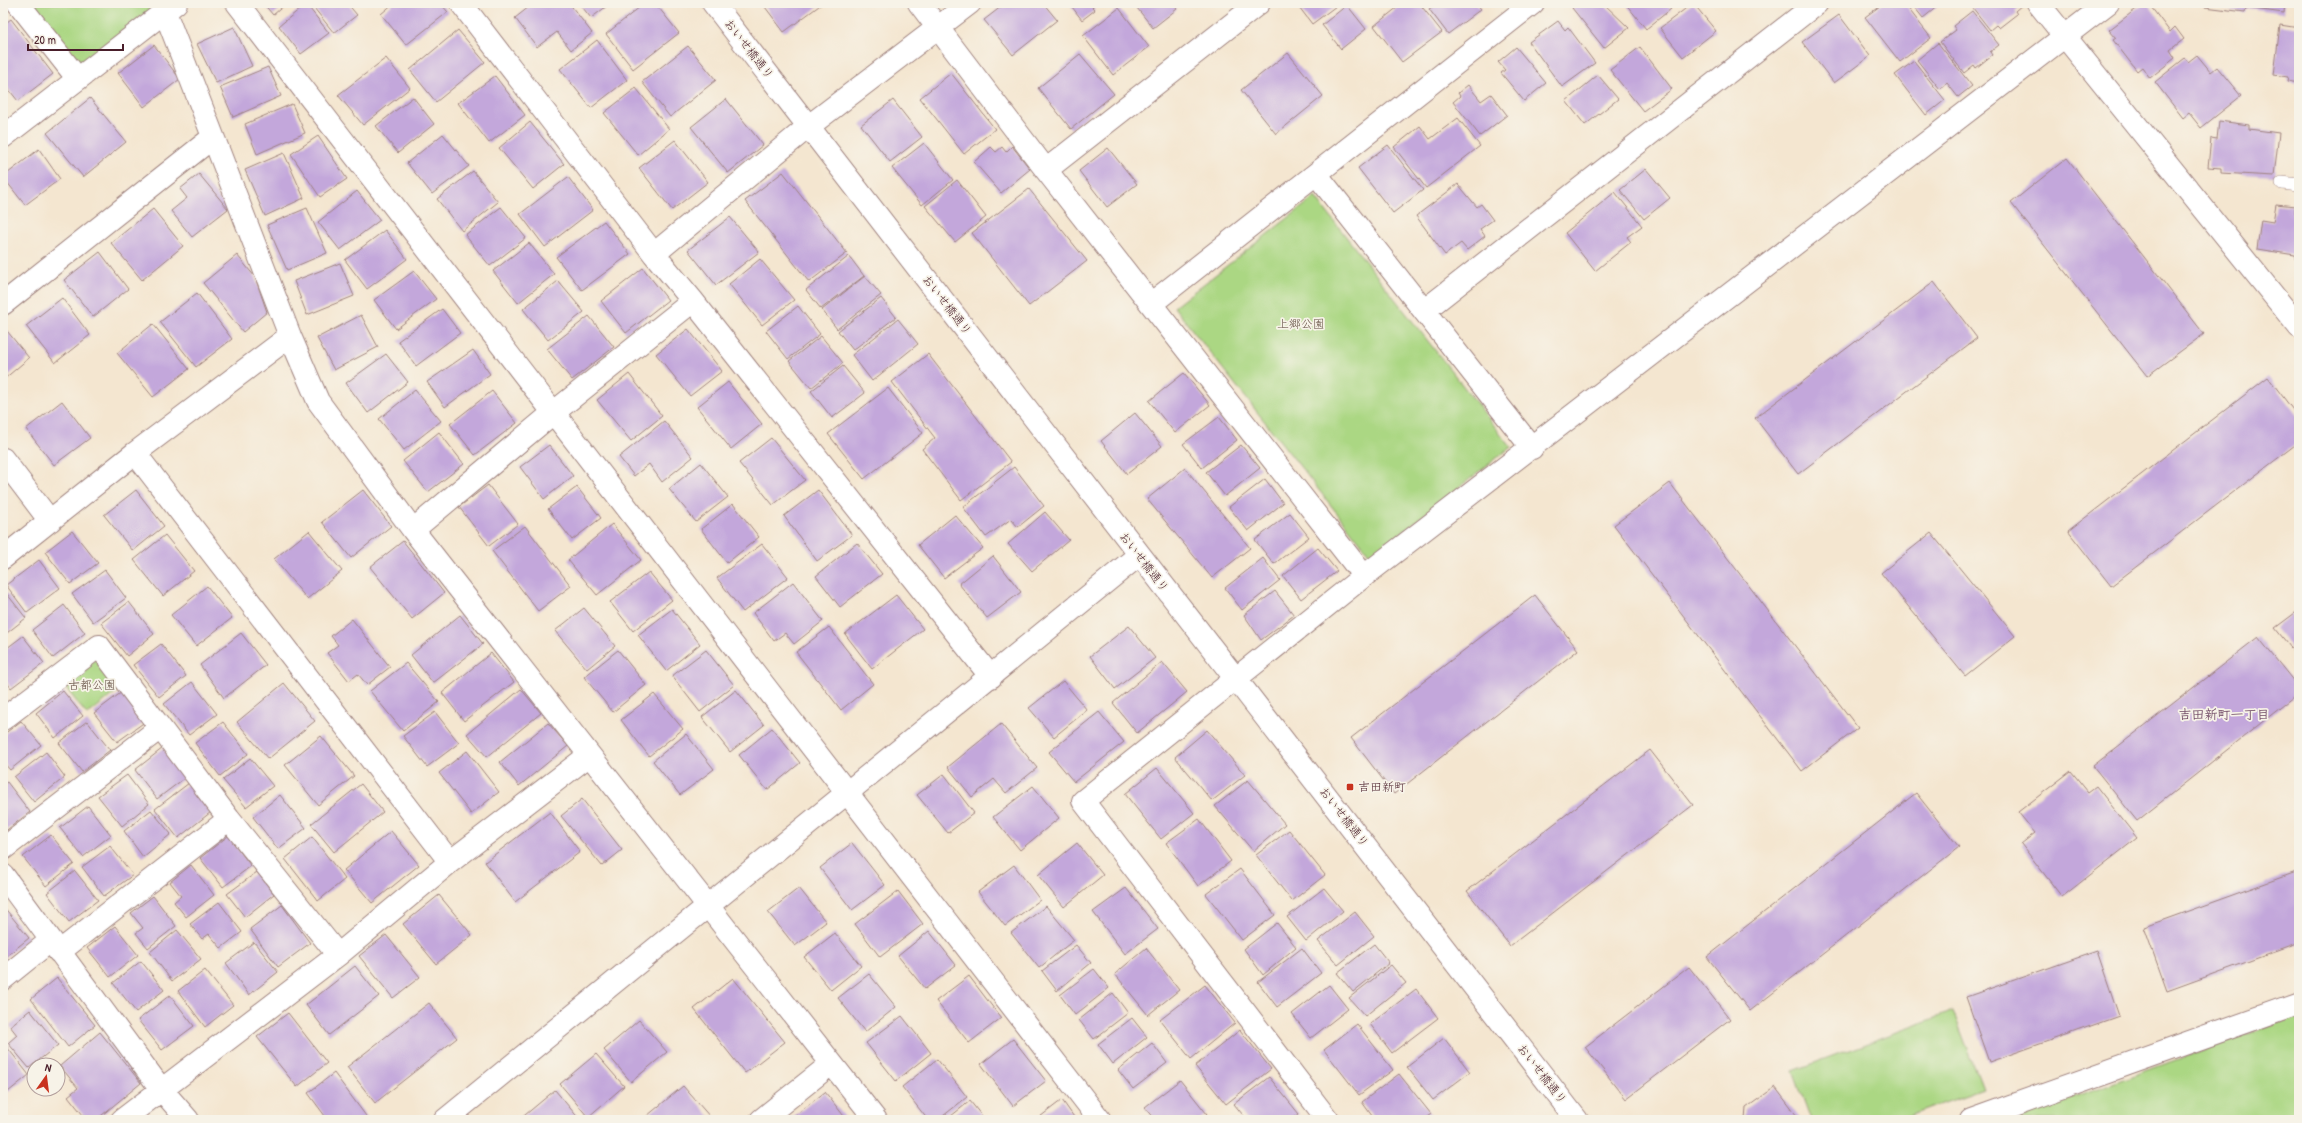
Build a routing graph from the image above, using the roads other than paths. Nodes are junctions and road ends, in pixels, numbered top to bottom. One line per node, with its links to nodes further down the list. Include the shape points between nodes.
1 (18, 3): 15 (street)
2 (237, 3): 30 (street)
3 (461, 3): 23 (street)
4 (713, 3): 16 (street, おいせ橋通り)
5 (920, 3): 13 (street)
6 (970, 3): 13 (street)
7 (1259, 3): 19 (street)
8 (1533, 3): 20 (street)
9 (2038, 3): 14 (street)
10 (2108, 3): 14 (street)
11 (1814, 4): 27 (street)
12 (170, 8): 15 (street); 18 (street)
13 (938, 27): 16 (street); 19 (street)
14 (2065, 37): 28 (street); 31 (street)
15 (78, 79): 17 (street)
16 (809, 126): 23 (street); 36 (street, おいせ橋通り)
17 (3, 137)
18 (212, 138): 25 (street); 29 (street)
19 (1046, 170): 26 (street)
20 (1318, 174): 26 (street); 27 (street)
21 (2282, 183): 22 (lane)
22 (2299, 185)
23 (654, 254): 24 (street)
24 (694, 301): 30 (street); 39 (street)
25 (3, 304)
26 (1152, 304): 38 (street)
27 (1425, 310): 31 (street)
28 (2298, 323)
29 (290, 336): 32 (street); 35 (street, via 318,401)
30 (553, 413): 35 (street); 44 (street)
31 (1532, 448): 38 (street)
32 (135, 454): 34 (street); 47 (street)
33 (3, 459): 34 (street)
34 (50, 521): 37 (street)
35 (413, 530): 43 (street)
36 (1139, 555): 39 (street); 40 (street, おいせ橋通り)
37 (3, 558)
38 (1364, 576): 40 (street)
39 (991, 677): 44 (street)
40 (1237, 680): 56 (street, via 1083,801); 63 (street, おいせ橋通り)
41 (3, 719): 42 (street, via 99,646)
42 (160, 728): 45 (street); 46 (street)
43 (588, 756): 47 (street); 49 (street)
44 (849, 793): 49 (street); 62 (street)
45 (229, 820): 50 (street); 51 (street)
46 (3, 849)
47 (450, 862): 51 (street)
48 (3, 875): 50 (street)
49 (709, 906): 54 (street); 59 (street)
50 (55, 946): 52 (street); 55 (street)
51 (338, 955): 55 (street)
52 (3, 979)
53 (2299, 1003): 64 (street)
54 (831, 1064): 60 (street); 61 (street)
55 (161, 1089): 57 (street); 58 (street)
56 (1324, 1119)
57 (122, 1120)
58 (188, 1120)
59 (445, 1120)
60 (760, 1120)
61 (876, 1120)
62 (1100, 1120)
63 (1577, 1120)
64 (1971, 1120)

